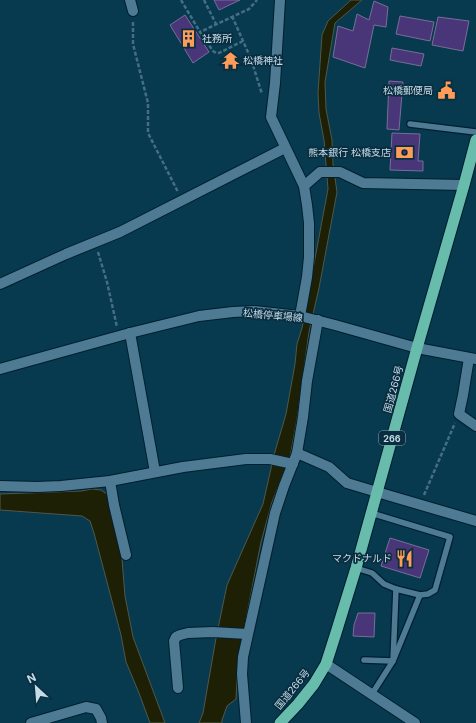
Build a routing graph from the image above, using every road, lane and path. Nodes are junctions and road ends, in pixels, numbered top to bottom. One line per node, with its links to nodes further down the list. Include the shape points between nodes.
1 (130, 0): 6 (street)
2 (181, 0): 9 (path)
3 (204, 0): 8 (path)
4 (257, 0): 7 (path, via 249,9)
5 (280, 0): 15 (street, via 271,117)
6 (133, 11): 18 (path, via 133,44 148,103 148,133)
7 (232, 16): 8 (path); 10 (path)
8 (216, 24): 9 (path)
9 (200, 32): 10 (path, via 216,53)
10 (243, 41): 11 (path)
11 (263, 97)
12 (410, 124): 13 (lane)
13 (476, 132)
14 (476, 140): 16 (highway, 国道266号 / 266)
15 (286, 148): 17 (street); 18 (street)
16 (469, 178): 17 (street, via 362,183 340,172 320,172); 24 (highway, 国道266号 / 266)
17 (304, 186): 21 (street, via 309,223)
18 (182, 200): 19 (street)
19 (95, 242): 20 (street); 23 (path)
20 (0, 284)
21 (309, 318): 22 (street, 松橋停車場線, via 254,311 233,312 200,316); 24 (street, 松橋停車場線); 29 (street, via 307,381)
22 (130, 333): 23 (street, 松橋停車場線); 31 (street)
23 (120, 336): 26 (street, 松橋停車場線)
24 (416, 348): 25 (street, 松橋停車場線); 34 (highway, 国道266号 / 266)
25 (472, 359): 27 (street)
26 (0, 369)
27 (458, 414): 28 (street); 35 (path)
28 (476, 426)
29 (297, 452): 30 (street); 34 (street, via 329,467 347,483)
30 (291, 463): 31 (street, via 270,459 246,459); 42 (street, via 275,513)
31 (155, 472): 32 (street)
32 (110, 481): 33 (street, via 60,486); 38 (street)
33 (0, 486)
34 (376, 492): 35 (street); 36 (highway, 国道266号 / 266)
35 (420, 505): 37 (street)
36 (371, 513): 39 (highway, 国道266号 / 266); 41 (lane, via 450,537 435,590)
37 (476, 521)
38 (126, 555)
39 (356, 568): 40 (lane, via 372,573 384,584); 45 (highway, 国道266号 / 266)
40 (396, 589): 41 (lane); 44 (lane)
41 (420, 595): 44 (lane)
42 (245, 634): 46 (street, via 188,633 176,638 174,641); 50 (street, via 242,674)
43 (364, 660): 44 (lane)
44 (393, 661): 47 (lane)
45 (326, 664): 47 (street); 51 (highway, 国道266号 / 266, via 310,689)
46 (178, 688)
47 (372, 694): 52 (street)
48 (30, 723): 49 (street, via 86,707 96,709)
49 (102, 723)
50 (246, 723)
51 (280, 723)
52 (415, 723)

